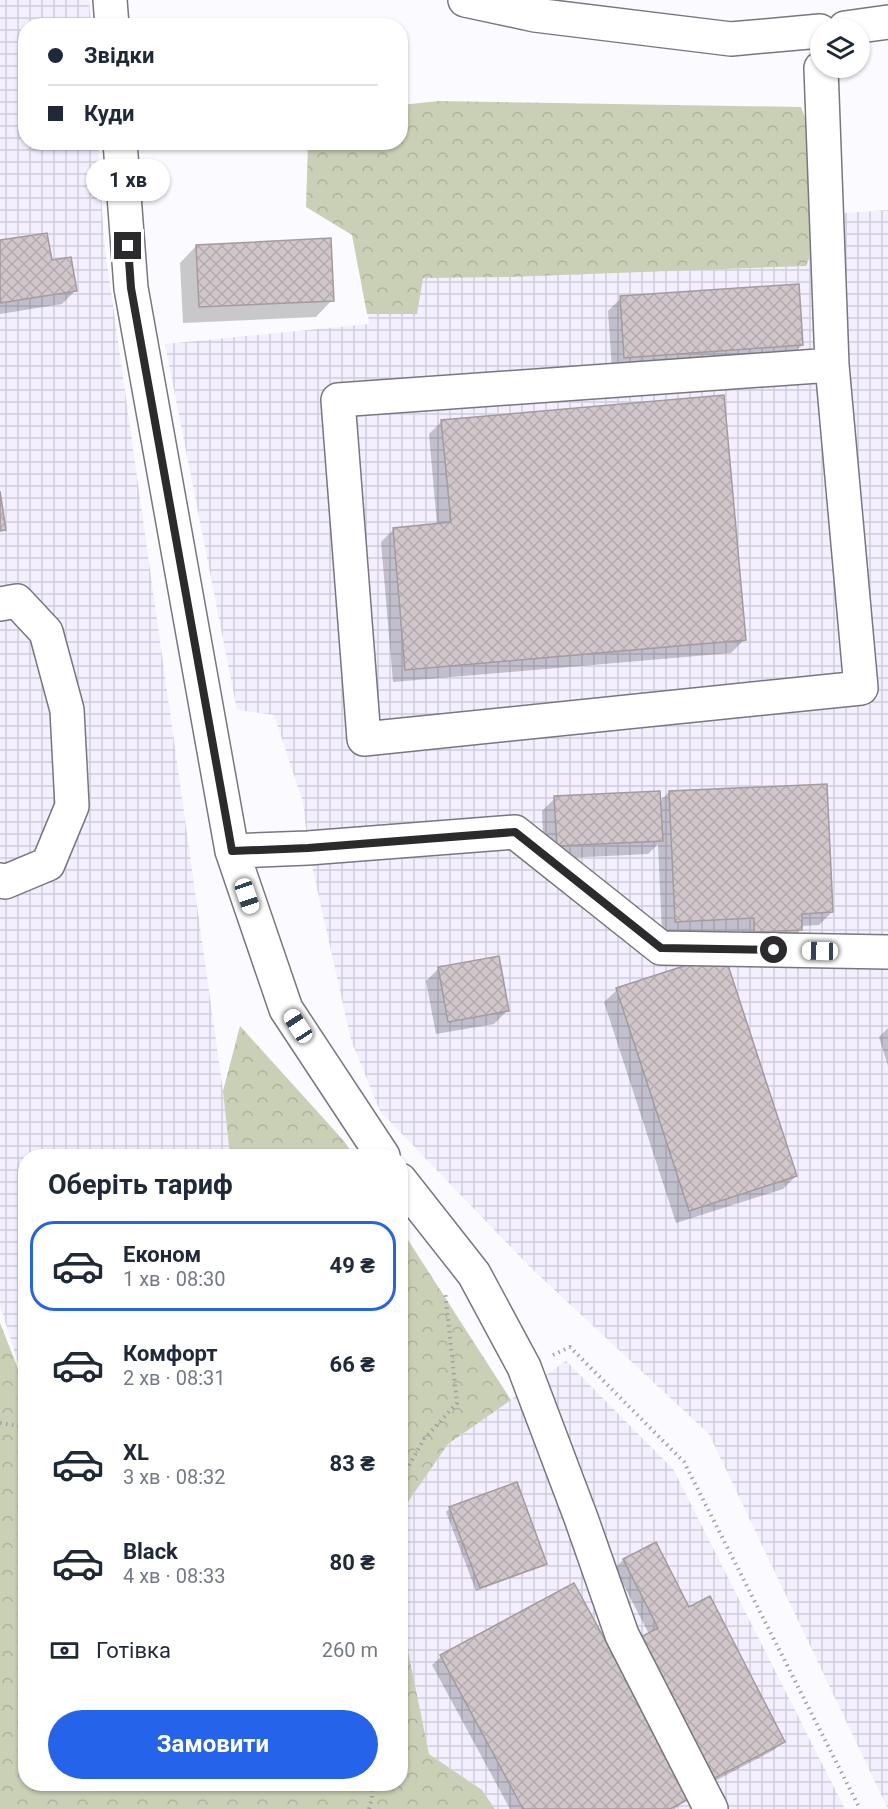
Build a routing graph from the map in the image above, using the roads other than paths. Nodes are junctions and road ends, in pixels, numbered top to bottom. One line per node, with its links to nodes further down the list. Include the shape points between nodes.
1 (110, 0): 3 (street)
2 (465, 0): 6 (street, via 535,15 731,39)
3 (111, 18)
4 (888, 22): 5 (street)
5 (870, 24)
6 (810, 32)
7 (821, 78): 9 (street)
8 (121, 150): 11 (street, via 131,288)
9 (832, 365): 9 (street, via 861,688 364,739 339,400)
10 (0, 604): 12 (street, via 17,601 46,632 67,710 72,806 48,864 5,882)
11 (232, 851): 13 (street, via 515,832 661,948); 14 (street, via 286,1009)
12 (0, 880)
13 (888, 952)
14 (378, 1149)
15 (408, 1190): 16 (street, via 474,1274 524,1367 622,1635)
16 (711, 1809)

